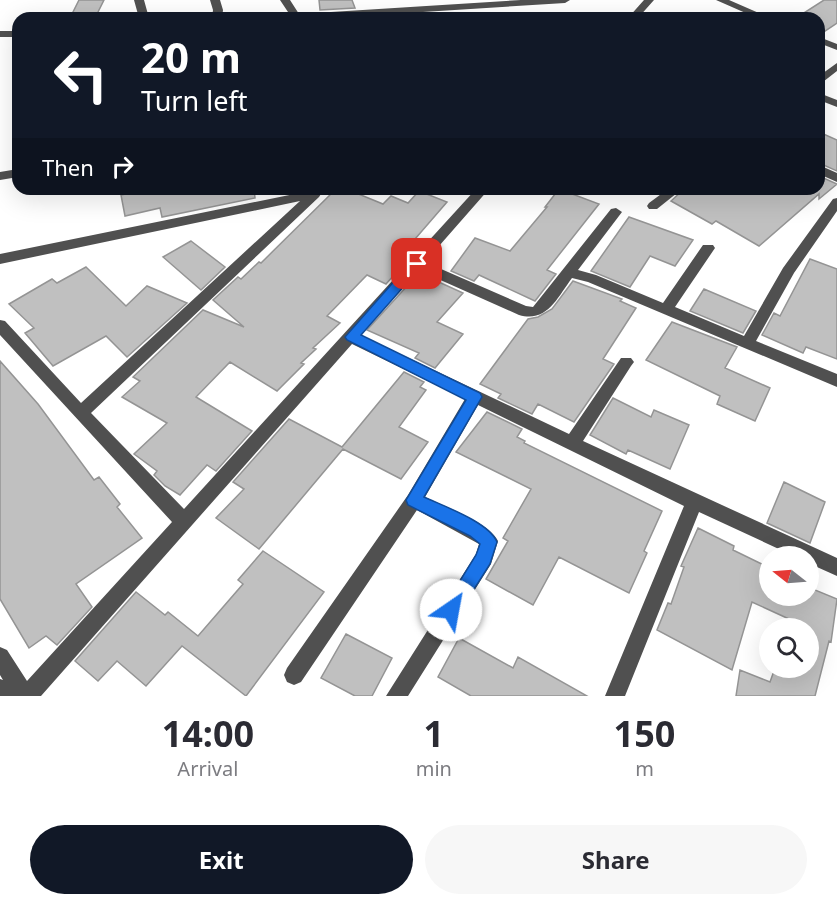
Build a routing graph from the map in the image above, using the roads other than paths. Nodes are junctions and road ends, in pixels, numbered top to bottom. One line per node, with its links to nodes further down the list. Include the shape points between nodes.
1 (565, 0): 4 (street)
2 (649, 0): 6 (street)
3 (721, 0): 7 (street)
4 (489, 3): 5 (street)
5 (365, 12)
6 (638, 12)
7 (750, 12)
8 (837, 66): 9 (street)
9 (825, 77)
10 (304, 195): 18 (street)
11 (315, 195): 28 (street)
12 (478, 195): 19 (street)
13 (668, 195): 15 (street)
14 (837, 202): 24 (street, via 788,271)
15 (653, 206)
16 (616, 212): 20 (street)
17 (708, 248): 21 (street)
18 (0, 259)
19 (417, 264): 20 (street, via 524,311 536,312); 23 (street)
20 (569, 273): 21 (street, via 591,278)
21 (666, 310): 24 (street)
22 (0, 325): 28 (street)
23 (351, 337): 27 (street); 32 (street)
24 (747, 343): 26 (street)
25 (626, 362): 29 (street)
26 (837, 381)
27 (475, 397): 29 (street); 30 (street)
28 (81, 412): 32 (street)
29 (572, 444): 31 (street)
30 (414, 500): 35 (street); 38 (street, via 489,542 484,558)
31 (693, 502): 33 (street); 39 (street)
32 (183, 520): 37 (street)
33 (836, 562)
34 (0, 657): 37 (street)
35 (294, 675)
36 (0, 689): 37 (street)
37 (24, 696)
38 (396, 696)
39 (615, 696)

